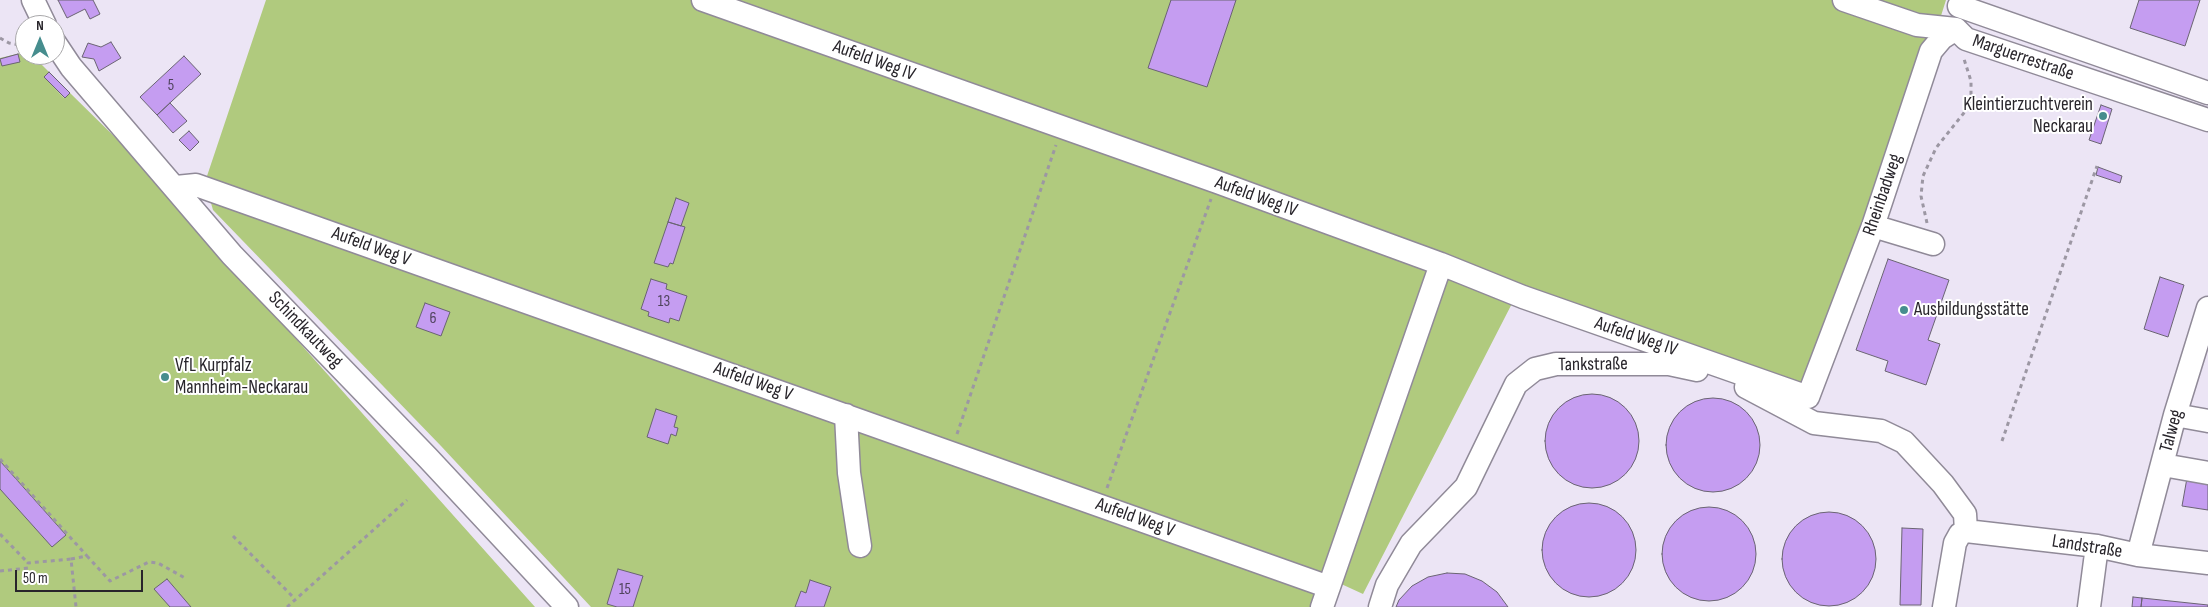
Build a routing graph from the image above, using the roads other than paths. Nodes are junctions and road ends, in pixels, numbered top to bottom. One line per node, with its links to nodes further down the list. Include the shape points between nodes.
1 (32, 0): 5 (street)
2 (703, 0): 13 (street, Aufeld Weg IV)
3 (1844, 0): 6 (street, Marguerrestraße, via 1917,25)
4 (1960, 3): 6 (street); 8 (street)
5 (40, 15)
6 (1961, 34): 9 (street, Marguerrestraße, via 2128,99); 11 (street, Rheinbadweg, via 1942,38 1932,51)
7 (65, 59): 10 (street, Schindkautweg)
8 (2208, 93)
9 (2208, 120)
10 (176, 187): 16 (street, Aufeld Weg V, via 196,185); 27 (street, Schindkautweg, via 232,255)
11 (1873, 226): 12 (street); 15 (street, Rheinbadweg)
12 (1933, 244)
13 (1441, 264): 15 (street, Aufeld Weg IV, via 1523,297); 26 (street)
14 (2208, 308): 17 (street, Talweg)
15 (1808, 397)
16 (846, 415): 22 (street, via 849,473); 26 (street, Aufeld Weg V, via 1101,506)
17 (2175, 415): 18 (street); 19 (street, Talweg)
18 (2208, 421)
19 (2163, 465): 20 (street); 24 (street, Talweg)
20 (2208, 473)
21 (1966, 531): 23 (street, Landstraße); 28 (street, Tankstraße, via 1965,514 1943,484 1904,442 1888,434 1814,423 1739,384 1706,371 1669,364 1556,364 1535,369 1516,384 1466,487 1411,544 1387,585); 29 (street, via 1955,543)
22 (860, 546)
23 (2097, 546): 24 (street, Landstraße); 30 (street)
24 (2138, 555): 25 (street, Landstraße)
25 (2208, 562)
26 (1325, 597)
27 (567, 607)
28 (1380, 607)
29 (1944, 607)
30 (2089, 607)

